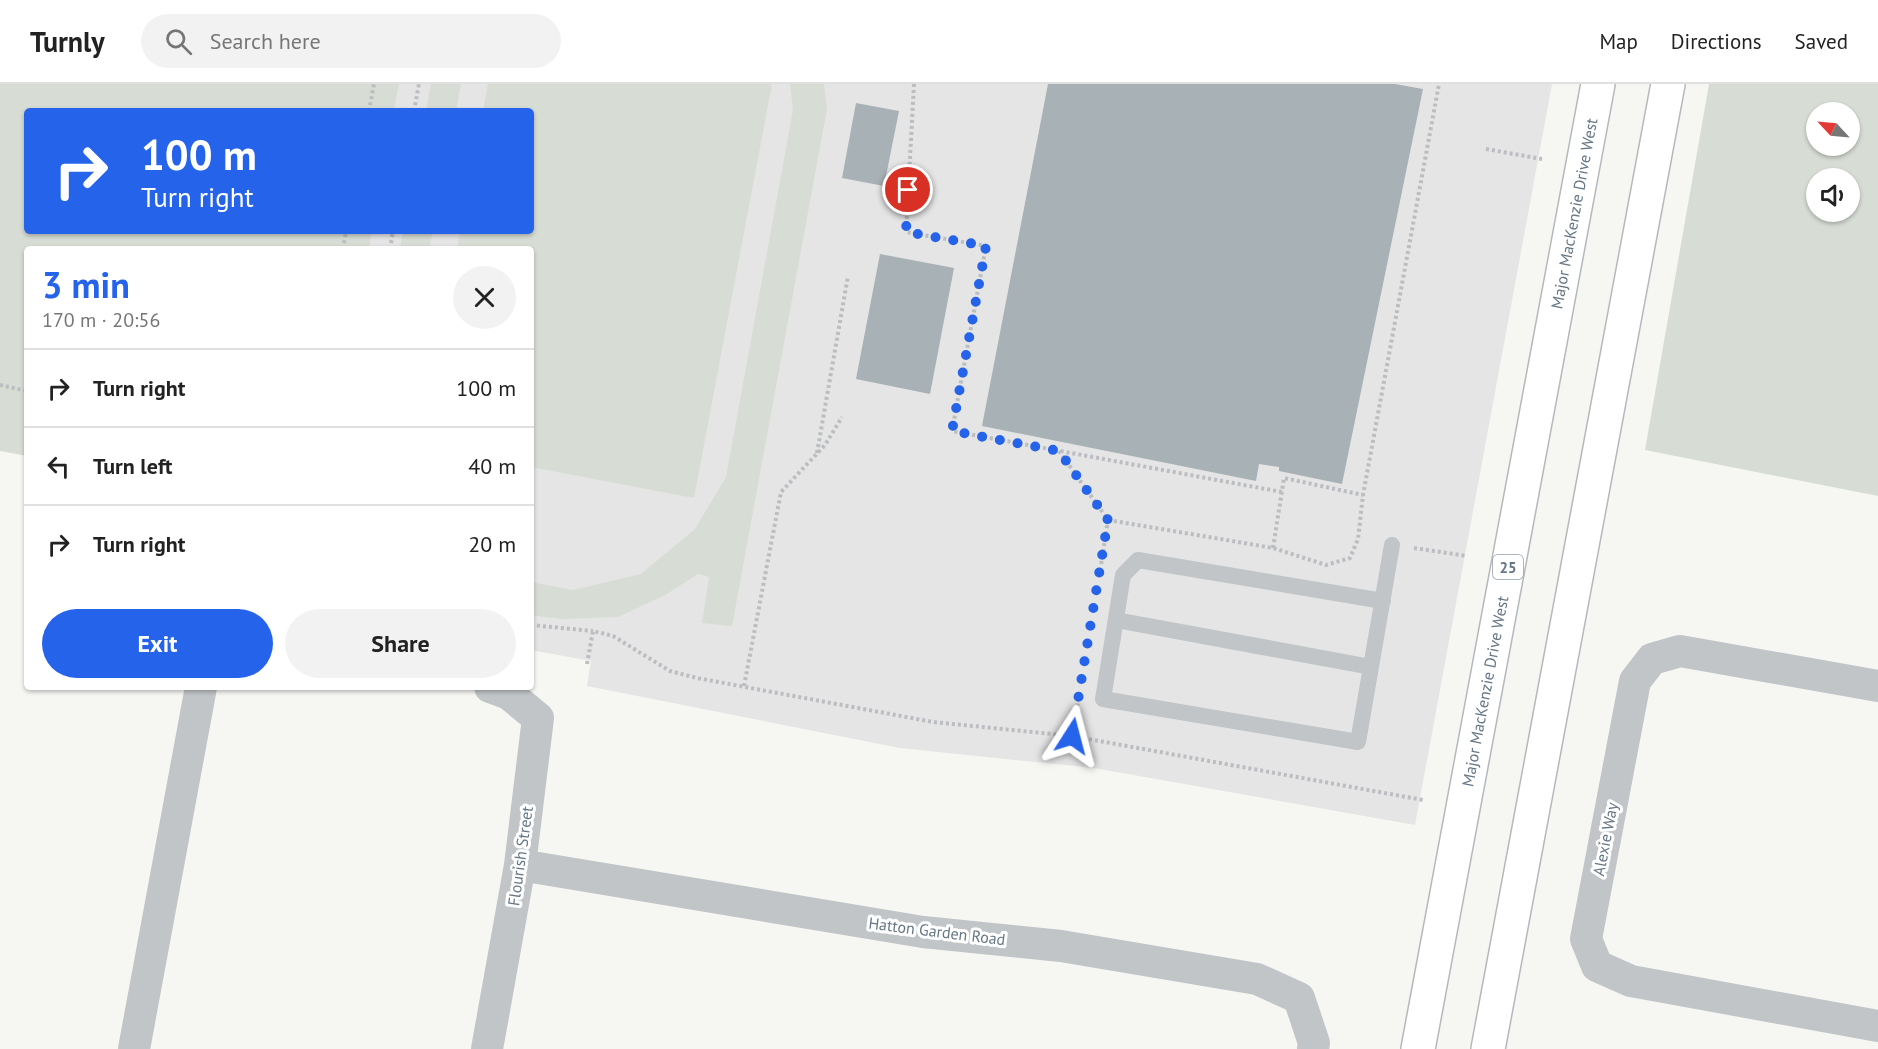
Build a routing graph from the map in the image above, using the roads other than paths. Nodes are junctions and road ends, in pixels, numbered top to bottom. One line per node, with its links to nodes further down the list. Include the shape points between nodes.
1 (1598, 84): 15 (main road, Major MacKenzie Drive West / 25)
2 (1668, 84): 16 (main road)
3 (1392, 545): 4 (lane)
4 (1383, 601): 5 (lane, via 1138,560 1123,575); 6 (lane)
5 (1116, 620): 6 (lane); 6 (lane, via 1103,699 1358,742)
6 (1371, 667)
7 (1878, 686): 11 (street, Alexie Way, via 1680,651 1652,659 1635,681 1586,939 1597,966 1631,981)
8 (200, 690): 12 (street)
9 (498, 690): 10 (street, Flourish Street, via 538,718)
10 (520, 865): 13 (street, Flourish Street); 14 (street, Hatton Garden Road, via 923,932 1061,945 1257,979 1299,998)
11 (1878, 1026)
12 (134, 1049)
13 (487, 1049)
14 (1313, 1049)
15 (1418, 1049)
16 (1488, 1049)

